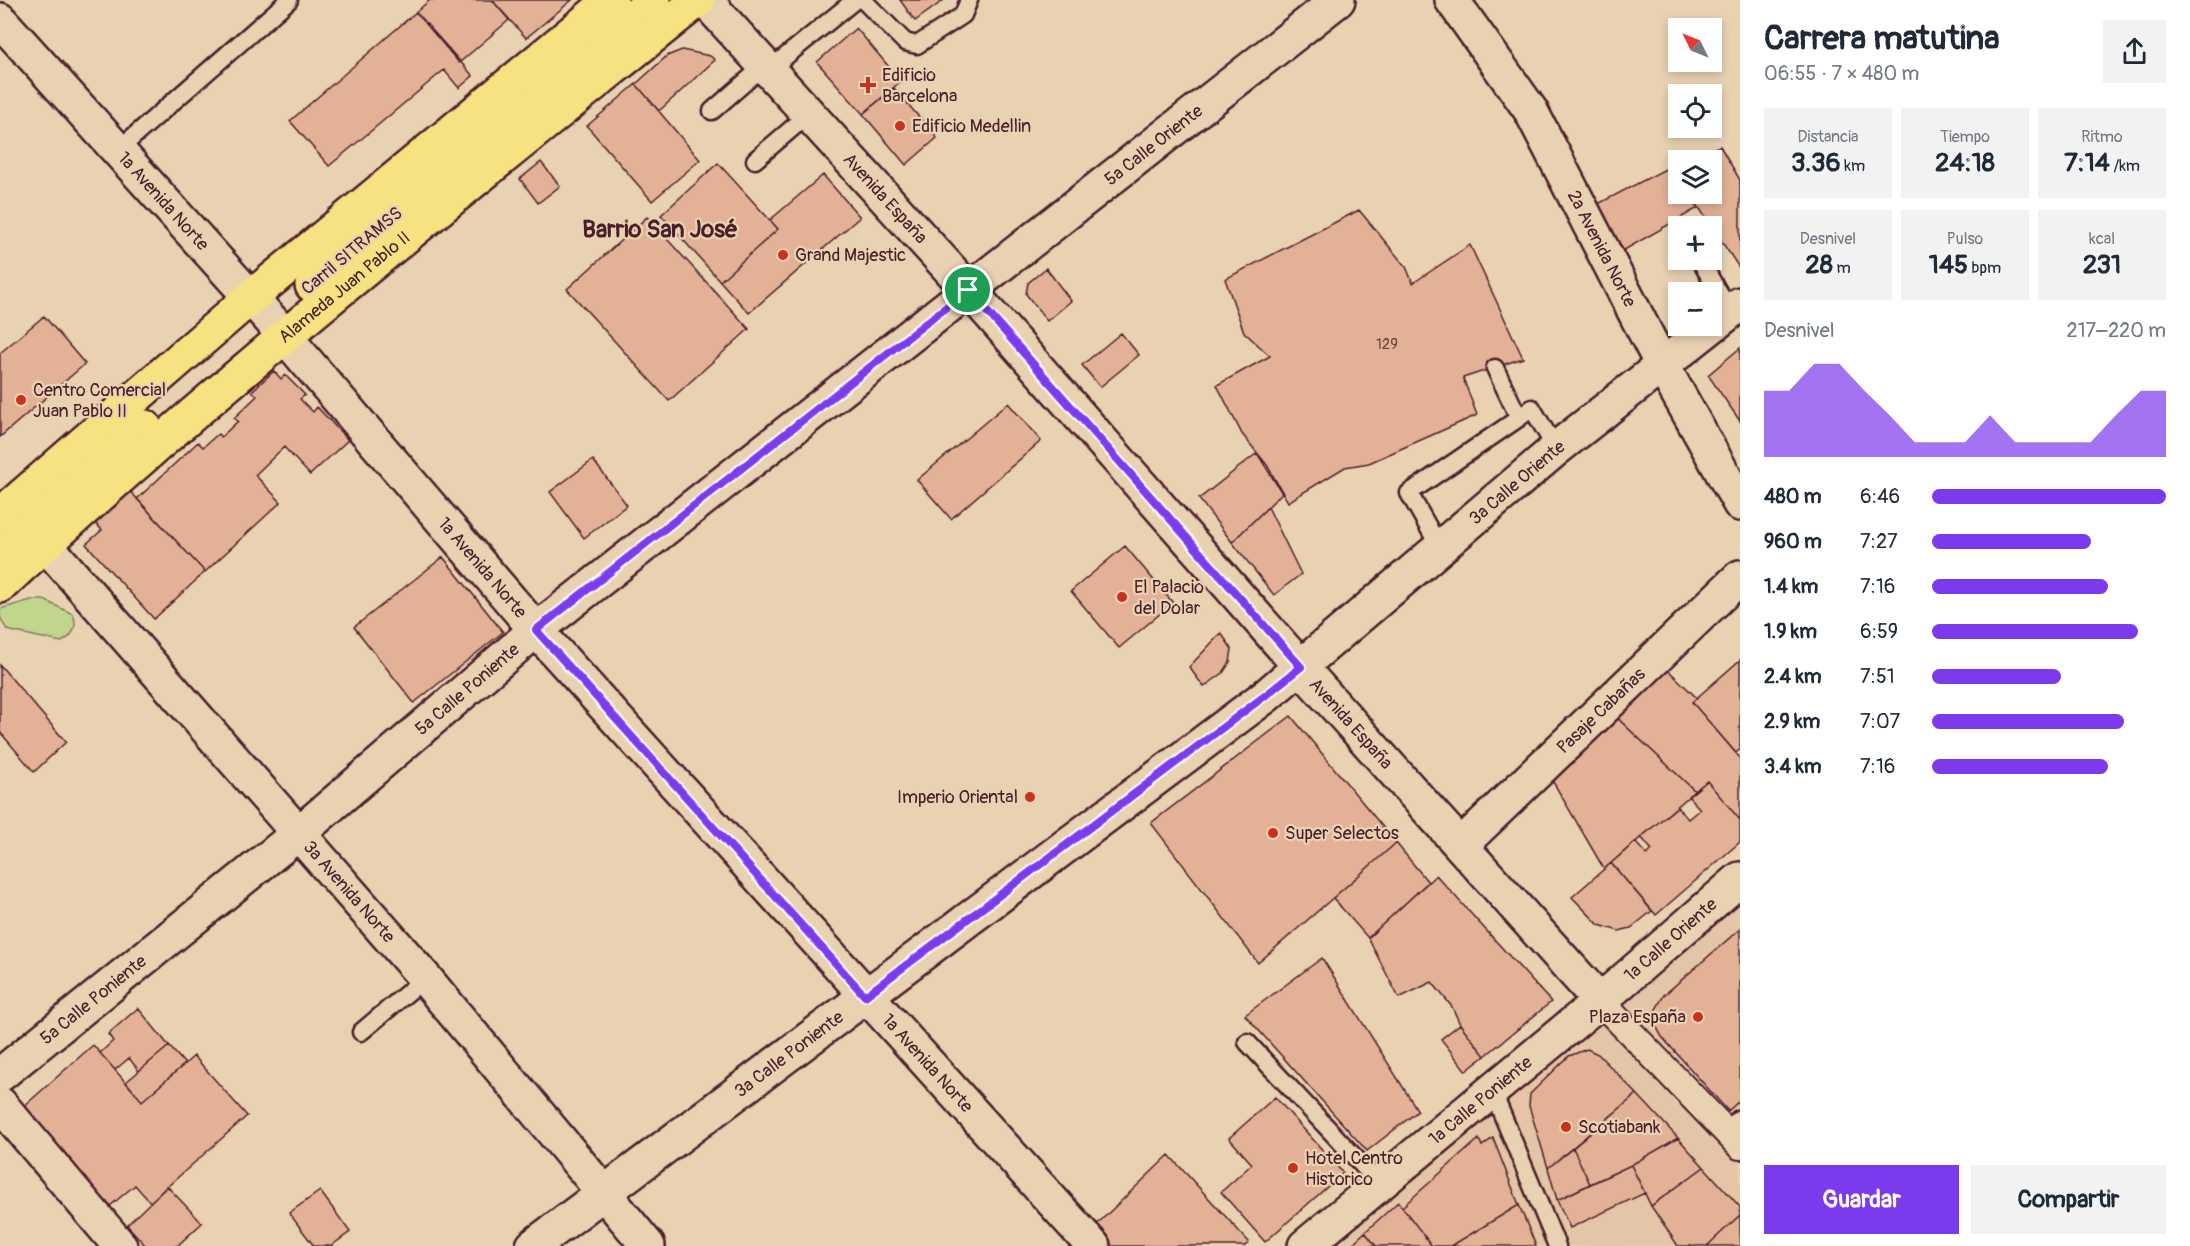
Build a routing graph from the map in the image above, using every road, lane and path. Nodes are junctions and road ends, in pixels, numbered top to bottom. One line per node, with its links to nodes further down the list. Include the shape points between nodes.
1 (289, 0): 15 (lane)
2 (611, 0): 20 (main road, Alameda Juan Pablo II)
3 (654, 0): 20 (main road, Carril SITRAMSS)
4 (698, 0): 20 (main road, Alameda Juan Pablo II)
5 (705, 0): 12 (street, Avenida España)
6 (855, 0): 12 (lane)
7 (862, 0): 8 (lane, via 905,42 917,45 963,15)
8 (969, 0)
9 (1338, 0): 18 (street, 5a Calle Oriente)
10 (1452, 0): 21 (street, 2a Avenida Norte, via 1531,111)
11 (0, 20): 15 (street, 1a Avenida Norte)
12 (768, 67): 13 (lane); 14 (street, Avenida España)
13 (712, 111)
14 (810, 113): 16 (lane); 18 (street, Avenida España)
15 (118, 150): 20 (street, 1a Avenida Norte)
16 (755, 160)
17 (1707, 270): 19 (lane)
18 (968, 290): 31 (street, 5a Calle Poniente); 32 (street, Avenida España)
19 (1735, 308): 21 (street, 3a Calle Oriente)
20 (268, 318): 26 (main road, Alameda Juan Pablo II); 26 (main road, Alameda Juan Pablo II); 31 (street, 1a Avenida Norte)
21 (1662, 365): 24 (street, 3a Calle Oriente); 25 (street, 2a Avenida Norte)
22 (1495, 368): 23 (lane)
23 (1519, 418): 24 (lane, via 1532,408); 27 (lane, via 1409,493)
24 (1556, 449): 27 (street, 3a Calle Oriente)
25 (1740, 504)
26 (16, 519): 28 (main road); 30 (main road, Alameda Juan Pablo II); 33 (street, 3a Avenida Norte)
27 (1440, 548): 32 (street, 3a Calle Oriente)
28 (0, 553)
29 (1740, 577): 34 (street, Pasaje Cabañas)
30 (0, 586)
31 (536, 630): 33 (street, 5a Calle Poniente); 37 (street, 1a Avenida Norte)
32 (1301, 667): 34 (street, Avenida España); 37 (street, 3a Calle Poniente)
33 (299, 833): 36 (street, 3a Avenida Norte); 41 (street, 5a Calle Poniente)
34 (1461, 846): 38 (street, Avenida España)
35 (1740, 879): 38 (street, 1a Calle Oriente)
36 (425, 978): 39 (lane); 46 (street, 3a Avenida Norte)
37 (865, 996): 46 (street, 3a Calle Poniente); 50 (street, 1a Avenida Norte)
38 (1600, 1001): 42 (street, 1a Calle Poniente); 44 (street, Avenida España)
39 (361, 1032)
40 (1247, 1042): 45 (lane)
41 (0, 1075)
42 (1492, 1090): 45 (street, 1a Calle Poniente); 52 (lane)
43 (0, 1104): 47 (street)
44 (1735, 1131)
45 (1380, 1184): 51 (street, 1a Calle Poniente)
46 (604, 1193): 48 (street, 3a Calle Poniente); 49 (street, 3a Avenida Norte)
47 (120, 1246)
48 (533, 1246)
49 (648, 1246)
50 (1093, 1246)
51 (1305, 1246)
52 (1557, 1246)

